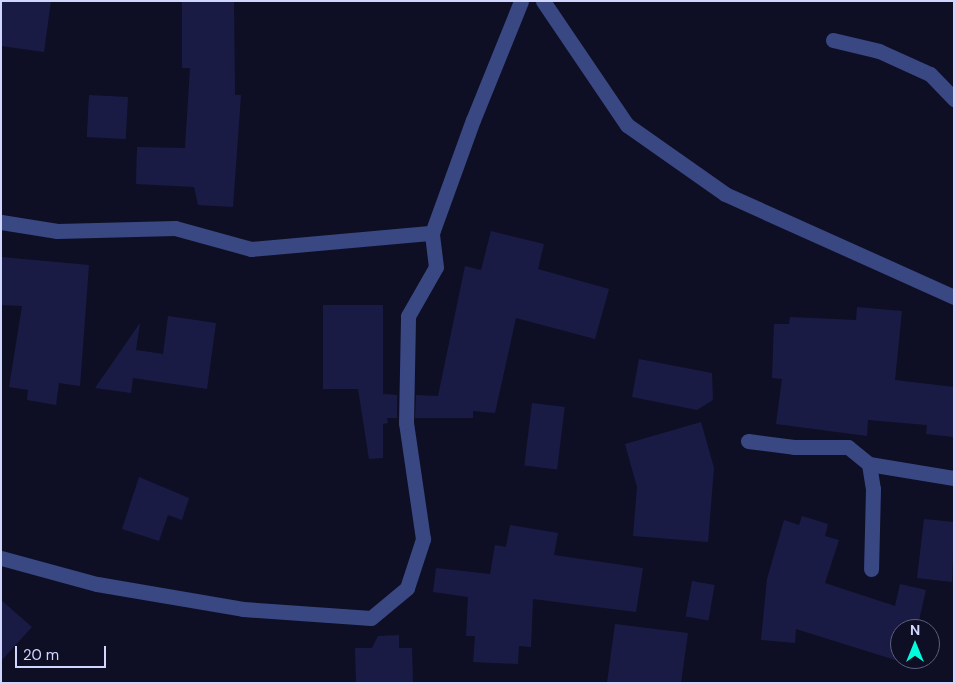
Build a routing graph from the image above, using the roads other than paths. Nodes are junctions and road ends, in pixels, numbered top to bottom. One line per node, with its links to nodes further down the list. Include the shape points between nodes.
1 (521, 1): 6 (street)
2 (543, 1): 7 (street, via 627,125 725,194)
3 (833, 40): 4 (street, via 879,51 930,74)
4 (954, 99)
5 (1, 222): 6 (street, via 57,231 175,228 251,249)
6 (432, 233): 11 (street, via 436,266 408,316 406,424 423,539 407,588 371,618 242,609 97,584)
7 (954, 297)
8 (748, 441): 9 (street, via 794,447 848,447)
9 (869, 464): 10 (street); 12 (street, via 873,489)
10 (954, 478)
11 (1, 558)
12 (871, 569)

